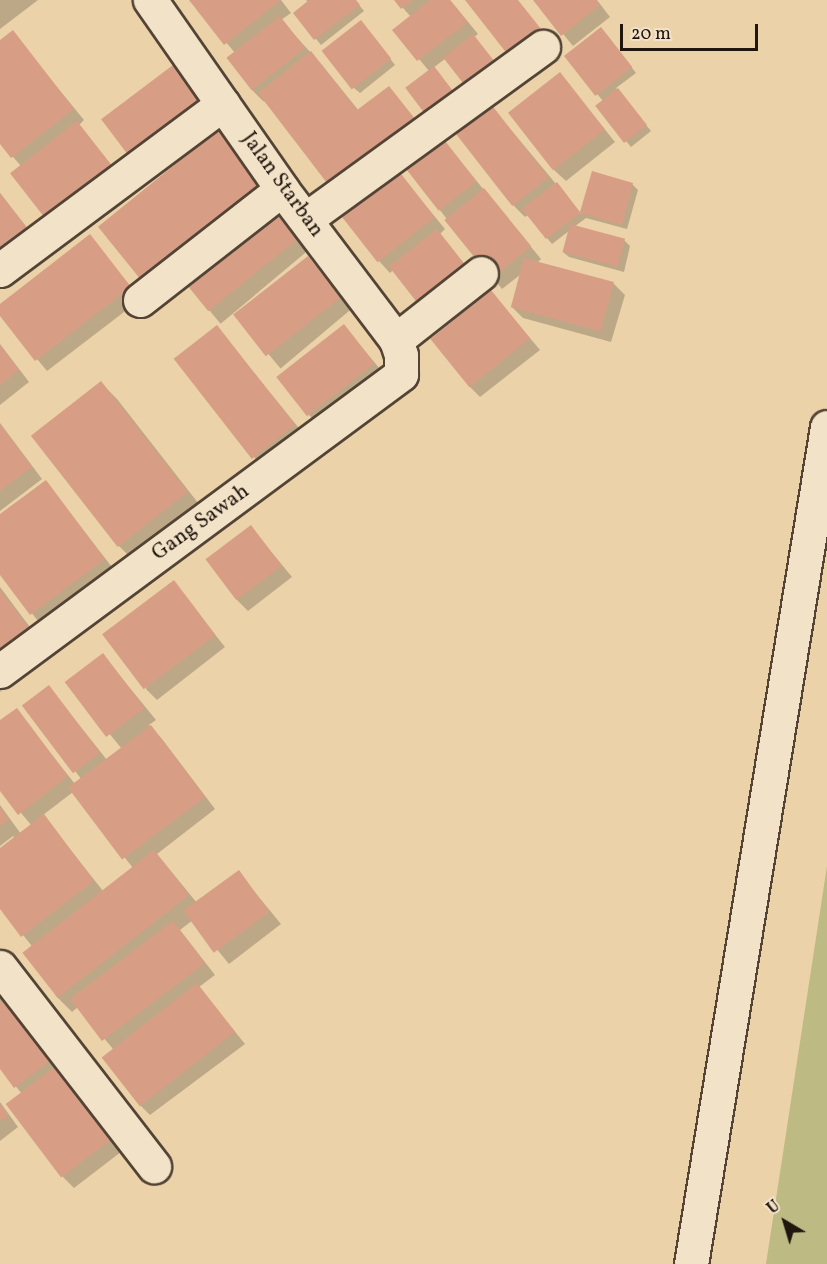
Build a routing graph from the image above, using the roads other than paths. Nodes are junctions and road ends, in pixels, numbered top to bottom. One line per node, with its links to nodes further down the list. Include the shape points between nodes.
1 (150, 0): 3 (street, Jalan Starban)
2 (543, 47): 5 (street)
3 (223, 104): 4 (street, Jalan Starban); 6 (street)
4 (282, 189): 5 (street, Jalan Starban); 8 (street)
5 (306, 219): 9 (street, Jalan Starban)
6 (0, 270)
7 (482, 273): 9 (street)
8 (140, 300)
9 (396, 340): 10 (street, Jalan Starban)
10 (401, 374): 12 (street, Gang Sawah)
11 (827, 427): 15 (street)
12 (0, 671)
13 (0, 967): 14 (street)
14 (154, 1166)
15 (691, 1264)

